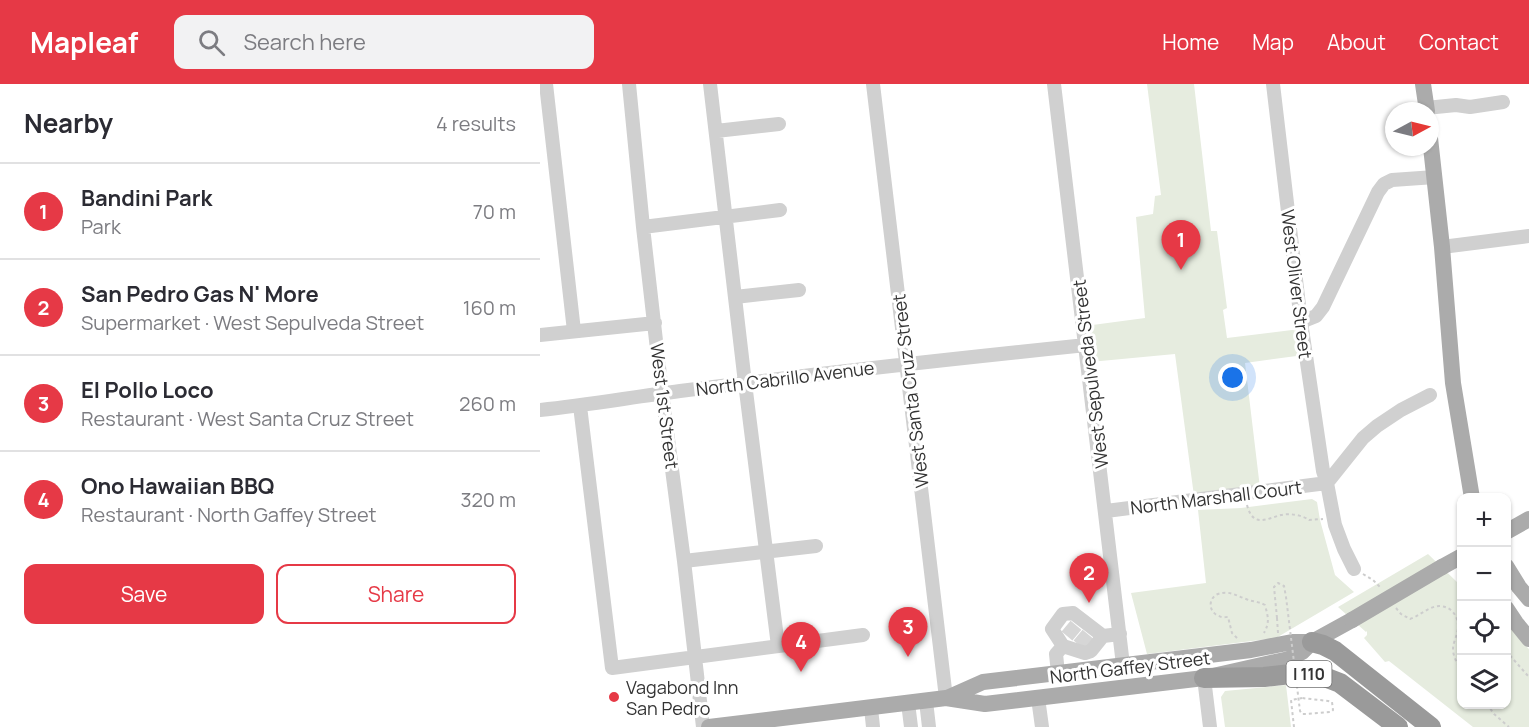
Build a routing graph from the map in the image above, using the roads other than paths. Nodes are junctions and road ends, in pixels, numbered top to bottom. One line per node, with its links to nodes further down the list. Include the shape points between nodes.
1 (546, 84): 24 (street)
2 (628, 84): 17 (street, West 1st Street)
3 (710, 84): 12 (street)
4 (873, 84): 27 (street, West Santa Cruz Street)
5 (1054, 84): 26 (street, West Sepulveda Street)
6 (1273, 84): 23 (street, West Oliver Street)
7 (1423, 84): 8 (main road)
8 (1426, 102)
9 (1503, 102): 10 (street)
10 (1439, 108)
11 (779, 124): 12 (street)
12 (716, 131): 16 (street)
13 (1432, 156): 14 (main road)
14 (1435, 177): 19 (main road); 23 (street, via 1384,184 1323,307 1316,316)
15 (780, 210): 16 (street)
16 (726, 217): 17 (street); 21 (street)
17 (643, 227): 22 (street, West 1st Street)
18 (1529, 236): 19 (street)
19 (1443, 247): 34 (main road, via 1453,383)
20 (800, 290): 21 (street)
21 (735, 297): 28 (street)
22 (655, 322): 24 (street); 29 (street, West 1st Street)
23 (1301, 322): 33 (street, West Oliver Street)
24 (574, 331): 25 (street)
25 (540, 335)
26 (1086, 345): 27 (street, North Cabrillo Avenue); 35 (street, West Sepulveda Street)
27 (907, 363): 28 (street, North Cabrillo Avenue); 57 (street, West Santa Cruz Street)
28 (745, 383): 29 (street, North Cabrillo Avenue); 39 (street)
29 (663, 393): 31 (street, North Cabrillo Avenue); 41 (street, West 1st Street)
30 (1430, 395): 33 (street, via 1377,426)
31 (580, 406): 32 (street, North Cabrillo Avenue); 53 (street, via 612,668)
32 (540, 410)
33 (1327, 483): 35 (street, North Marshall Court); 42 (street, West Oliver Street, via 1335,525)
34 (1471, 493)
35 (1106, 511): 47 (street, West Sepulveda Street)
36 (1529, 519): 37 (main road)
37 (1511, 529)
38 (816, 546): 39 (street)
39 (766, 552): 41 (street); 52 (street)
40 (1457, 558): 50 (main road, North Gaffey Street, bridge)
41 (684, 561): 53 (street, West 1st Street)
42 (1354, 569)
43 (1511, 574): 44 (main road)
44 (1529, 599)
45 (1511, 616): 49 (main road)
46 (1095, 633): 47 (street); 51 (street, via 1091,651 1085,653); 51 (street, via 1073,613 1063,614 1052,629)
47 (1120, 634): 54 (street, West Sepulveda Street)
48 (863, 635): 52 (street)
49 (1529, 639)
50 (1312, 642): 54 (main road, North Gaffey Street); 56 (main road, North Gaffey Street, via 1289,659); 70 (highway, I 110, via 1335,651)
51 (1069, 644): 55 (street, via 1056,654)
52 (778, 646): 53 (street)
53 (695, 658): 62 (street, West 1st Street)
54 (1123, 665): 55 (main road, North Gaffey Street)
55 (1058, 673): 57 (main road, North Gaffey Street, via 983,682)
56 (1204, 678): 58 (main road, North Gaffey Street); 68 (street); 69 (highway, I 110, via 1322,675 1350,690)
57 (946, 698): 58 (main road, North Gaffey Street, via 985,704); 59 (main road, North Gaffey Street)
58 (1038, 698): 67 (street)
59 (926, 701): 60 (main road, North Gaffey Street); 66 (street)
60 (908, 703): 61 (main road, North Gaffey Street); 65 (street)
61 (871, 708): 63 (main road, North Gaffey Street); 64 (street)
62 (703, 727)
63 (709, 727)
64 (873, 727)
65 (911, 727)
66 (929, 727)
67 (1042, 727)
68 (1210, 727)
69 (1398, 727)
70 (1431, 727)

